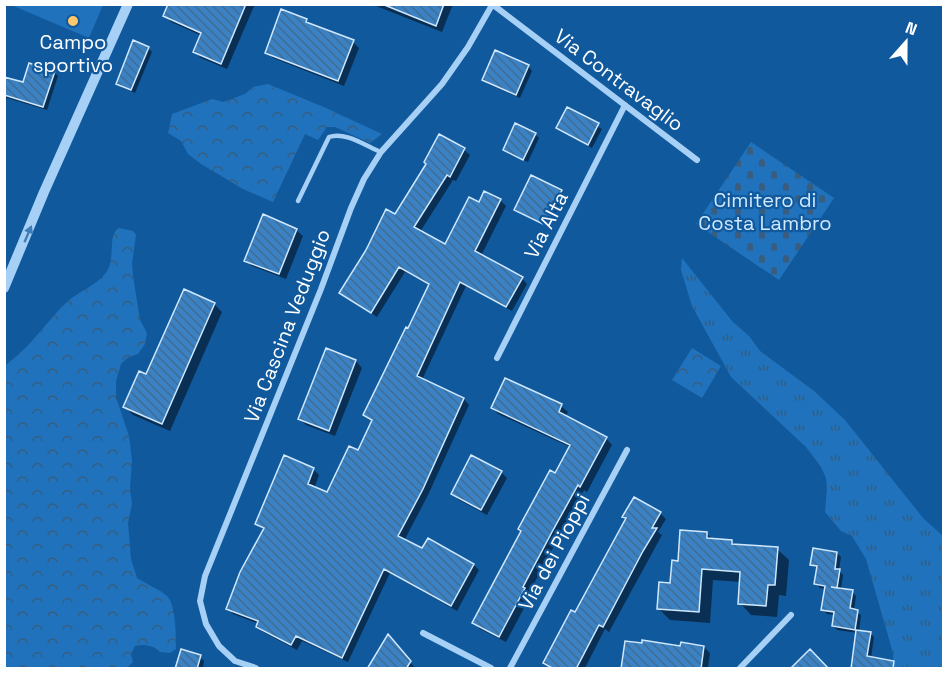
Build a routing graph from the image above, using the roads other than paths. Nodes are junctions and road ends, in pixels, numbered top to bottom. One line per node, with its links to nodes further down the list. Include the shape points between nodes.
1 (128, 4): 7 (street, one-way to 1)
2 (492, 5): 3 (street, Via Contravaglio); 4 (street, Via Cascina Veduggio, via 468,48 441,84)
3 (625, 105): 5 (street, Via Contravaglio); 8 (street, Via Alta)
4 (381, 152): 6 (lane, via 344,136 329,137); 12 (street, Via Cascina Veduggio, via 351,208 202,589 201,612 219,646 235,661)
5 (697, 160)
6 (298, 201)
7 (4, 288)
8 (497, 358)
9 (627, 450): 14 (street, Via dei Pioppi)
10 (791, 615): 15 (street)
11 (423, 633): 13 (street)
12 (256, 669)
13 (491, 669)
14 (510, 669)
15 (740, 669)

